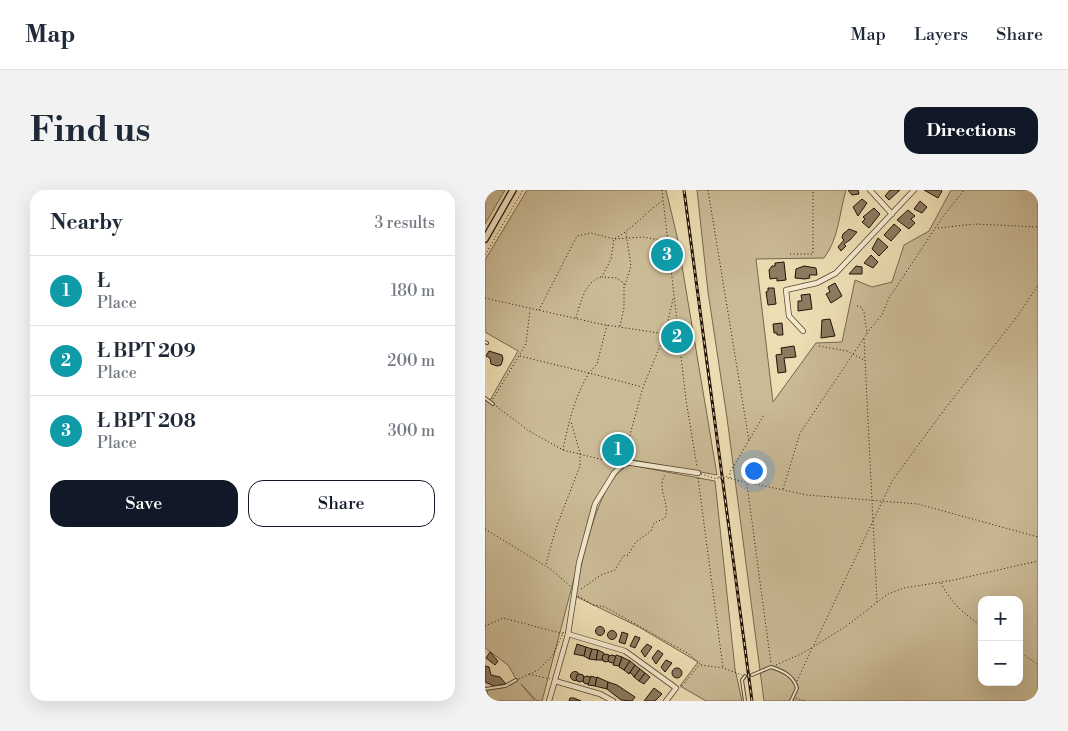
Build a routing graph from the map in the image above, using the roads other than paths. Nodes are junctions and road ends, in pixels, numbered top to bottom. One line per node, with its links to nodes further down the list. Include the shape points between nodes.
1 (513, 190): 5 (main road)
2 (870, 190): 4 (street)
3 (914, 190): 4 (street)
4 (891, 214): 6 (street, via 836,272 817,283 786,290 789,316)
5 (485, 239)
6 (803, 331)
7 (485, 398): 8 (lane)
8 (492, 403)
9 (698, 473): 10 (street, via 621,463 595,504)
10 (568, 634): 14 (street); 18 (street, via 625,651 675,688)
11 (752, 674): 20 (lane, via 771,668 787,674 797,688)
12 (744, 676): 19 (lane)
13 (516, 680): 15 (lane, via 505,686)
14 (555, 681): 16 (street); 17 (street)
15 (485, 689)
16 (549, 701)
17 (613, 701)
18 (666, 701)
19 (745, 701)
20 (791, 701)

